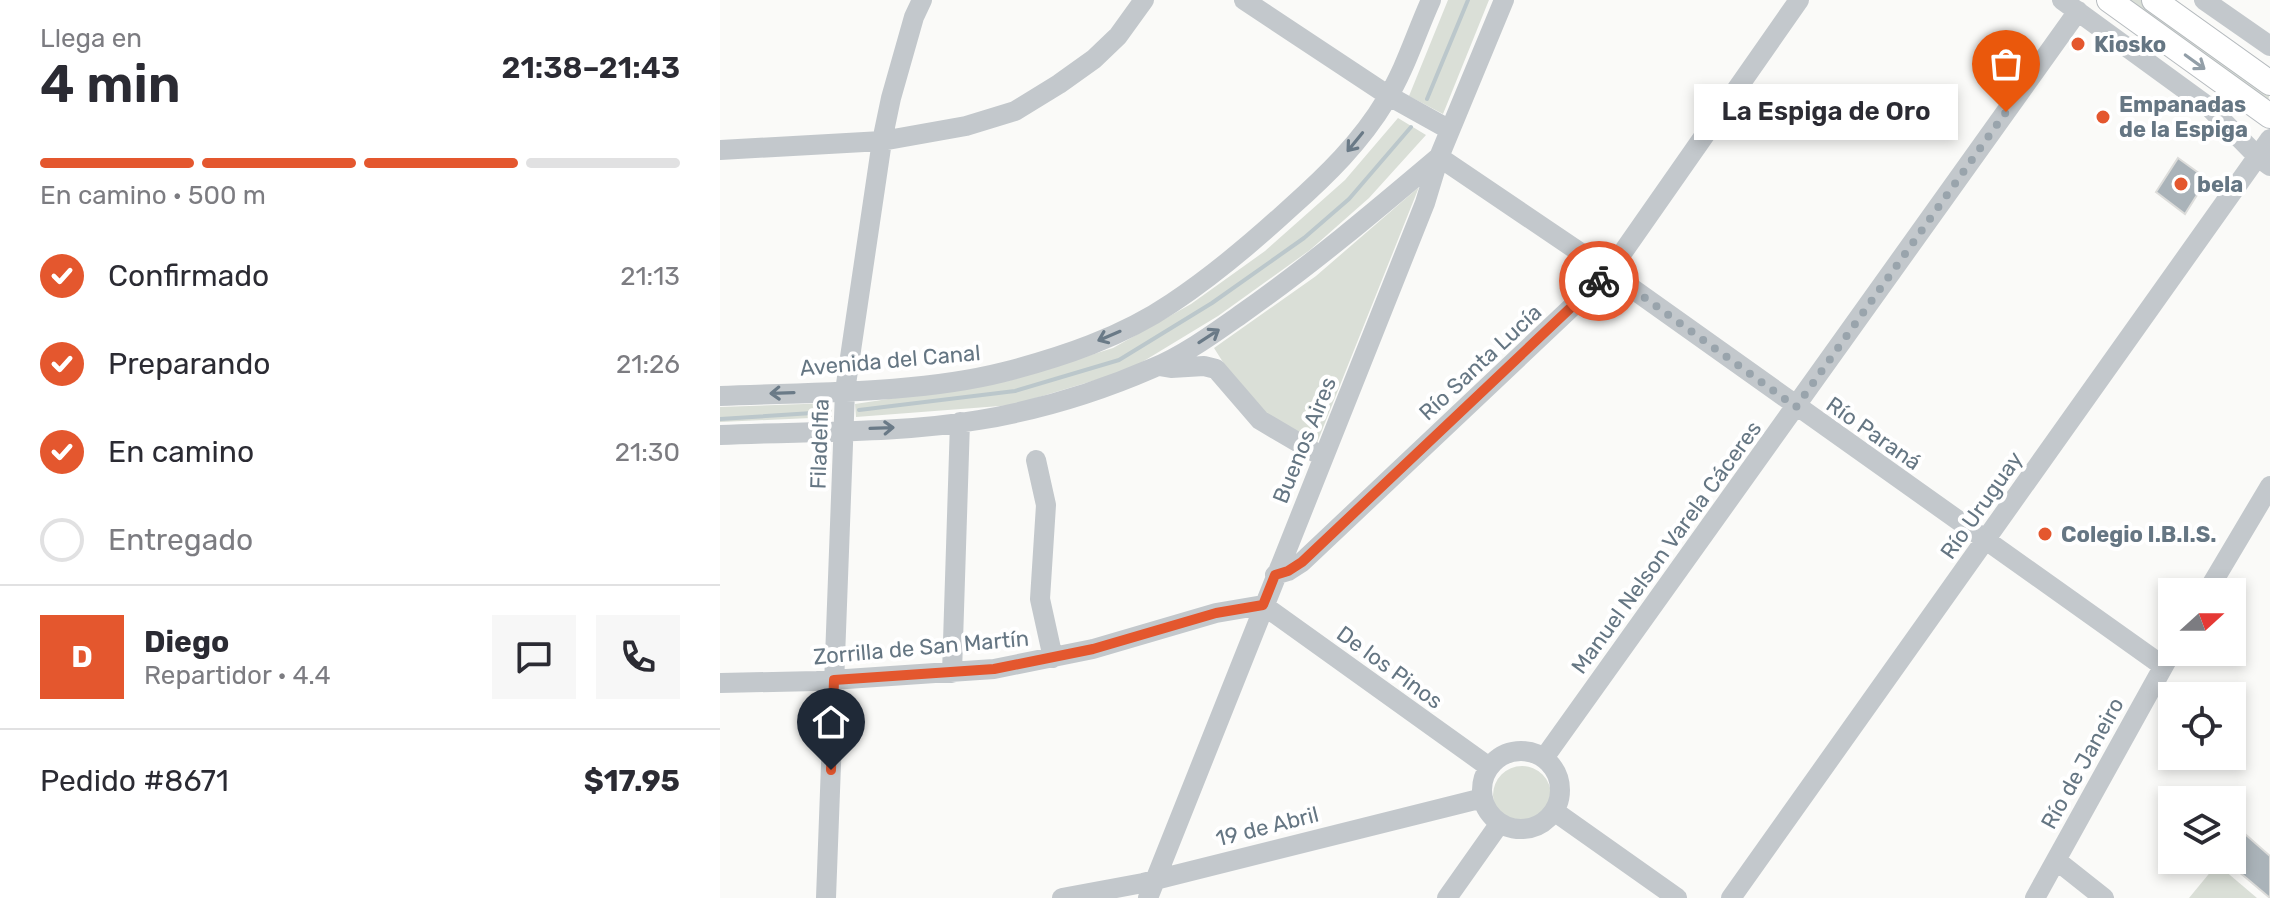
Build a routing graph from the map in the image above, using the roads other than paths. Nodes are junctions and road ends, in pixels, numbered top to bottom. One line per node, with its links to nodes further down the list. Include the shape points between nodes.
1 (922, 0): 17 (street, Filadelfia)
2 (1144, 0): 17 (street, via 1094,59 1015,111)
3 (1244, 0): 13 (street)
4 (1431, 0): 13 (street, Avenida del Canal)
5 (1504, 0): 15 (street, Buenos Aires)
6 (1799, 0): 21 (street, Río Santa Lucía)
7 (2109, 0): 14 (main road, one-way to 14)
8 (2154, 0): 12 (main road)
9 (2204, 0): 11 (street)
10 (2070, 6): 20 (street, via 2209,107); 25 (street, Manuel Nelson Varela Cáceres)
11 (2270, 46)
12 (2270, 83)
13 (1389, 96): 15 (street); 23 (street, Avenida del Canal, one-way to 23, via 1339,163 1254,241 1171,304 1115,334 1002,372)
14 (2270, 116)
15 (1450, 130): 19 (street, Buenos Aires)
16 (2270, 139): 20 (street, Río Uruguay)
17 (882, 141): 18 (street); 23 (street, Filadelfia)
18 (720, 150)
19 (1439, 157): 21 (street, Río Paraná); 22 (street, one-way to 19, via 1286,283); 29 (street, Buenos Aires)
20 (2264, 162): 32 (street, Río Uruguay)
21 (1609, 272): 25 (street, Río Paraná); 33 (street, Río Santa Lucía, via 1302,562)
22 (1159, 366): 26 (street, via 1078,396); 29 (street, via 1216,369 1260,420)
23 (845, 391): 24 (street, Avenida del Canal, one-way to 24); 27 (street, Filadelfia)
24 (720, 396)
25 (1796, 407): 32 (street, Río Paraná); 42 (street, Manuel Nelson Varela Cáceres)
26 (960, 422): 27 (street, one-way to 26); 39 (street)
27 (844, 430): 28 (street); 40 (street, Filadelfia)
28 (720, 435)
29 (1323, 457): 33 (street, Buenos Aires)
30 (1036, 460): 37 (street, via 1046,505 1040,599)
31 (2270, 486): 34 (street)
32 (1985, 540): 36 (street, Río Paraná); 54 (street, Río Uruguay)
33 (1275, 575): 35 (street, Buenos Aires)
34 (2215, 578)
35 (1263, 605): 37 (street, Zorrilla de San Martín); 43 (street, De los Pinos); 48 (street, Buenos Aires)
36 (2158, 652)
37 (1053, 658): 39 (street, Zorrilla de San Martín)
38 (2164, 666): 47 (street, Río de Janeiro)
39 (952, 673): 40 (street, Zorrilla de San Martín)
40 (834, 680): 41 (street, Zorrilla de San Martín); 49 (street, Filadelfia)
41 (720, 683)
42 (1544, 758): 43 (street, via 1533,752 1509,753); 45 (street, via 1561,788)
43 (1489, 767): 44 (street)
44 (1483, 798): 46 (street); 48 (street, 19 de Abril)
45 (1554, 811): 46 (street, via 1524,830); 53 (street)
46 (1500, 823): 52 (street)
47 (2056, 860): 55 (street, Río de Janeiro); 56 (street)
48 (1156, 878): 50 (street, 19 de Abril); 51 (street, Buenos Aires)
49 (826, 898)
50 (1062, 898)
51 (1148, 898)
52 (1447, 898)
53 (1677, 898)
54 (1731, 898)
55 (2035, 898)
56 (2104, 898)

